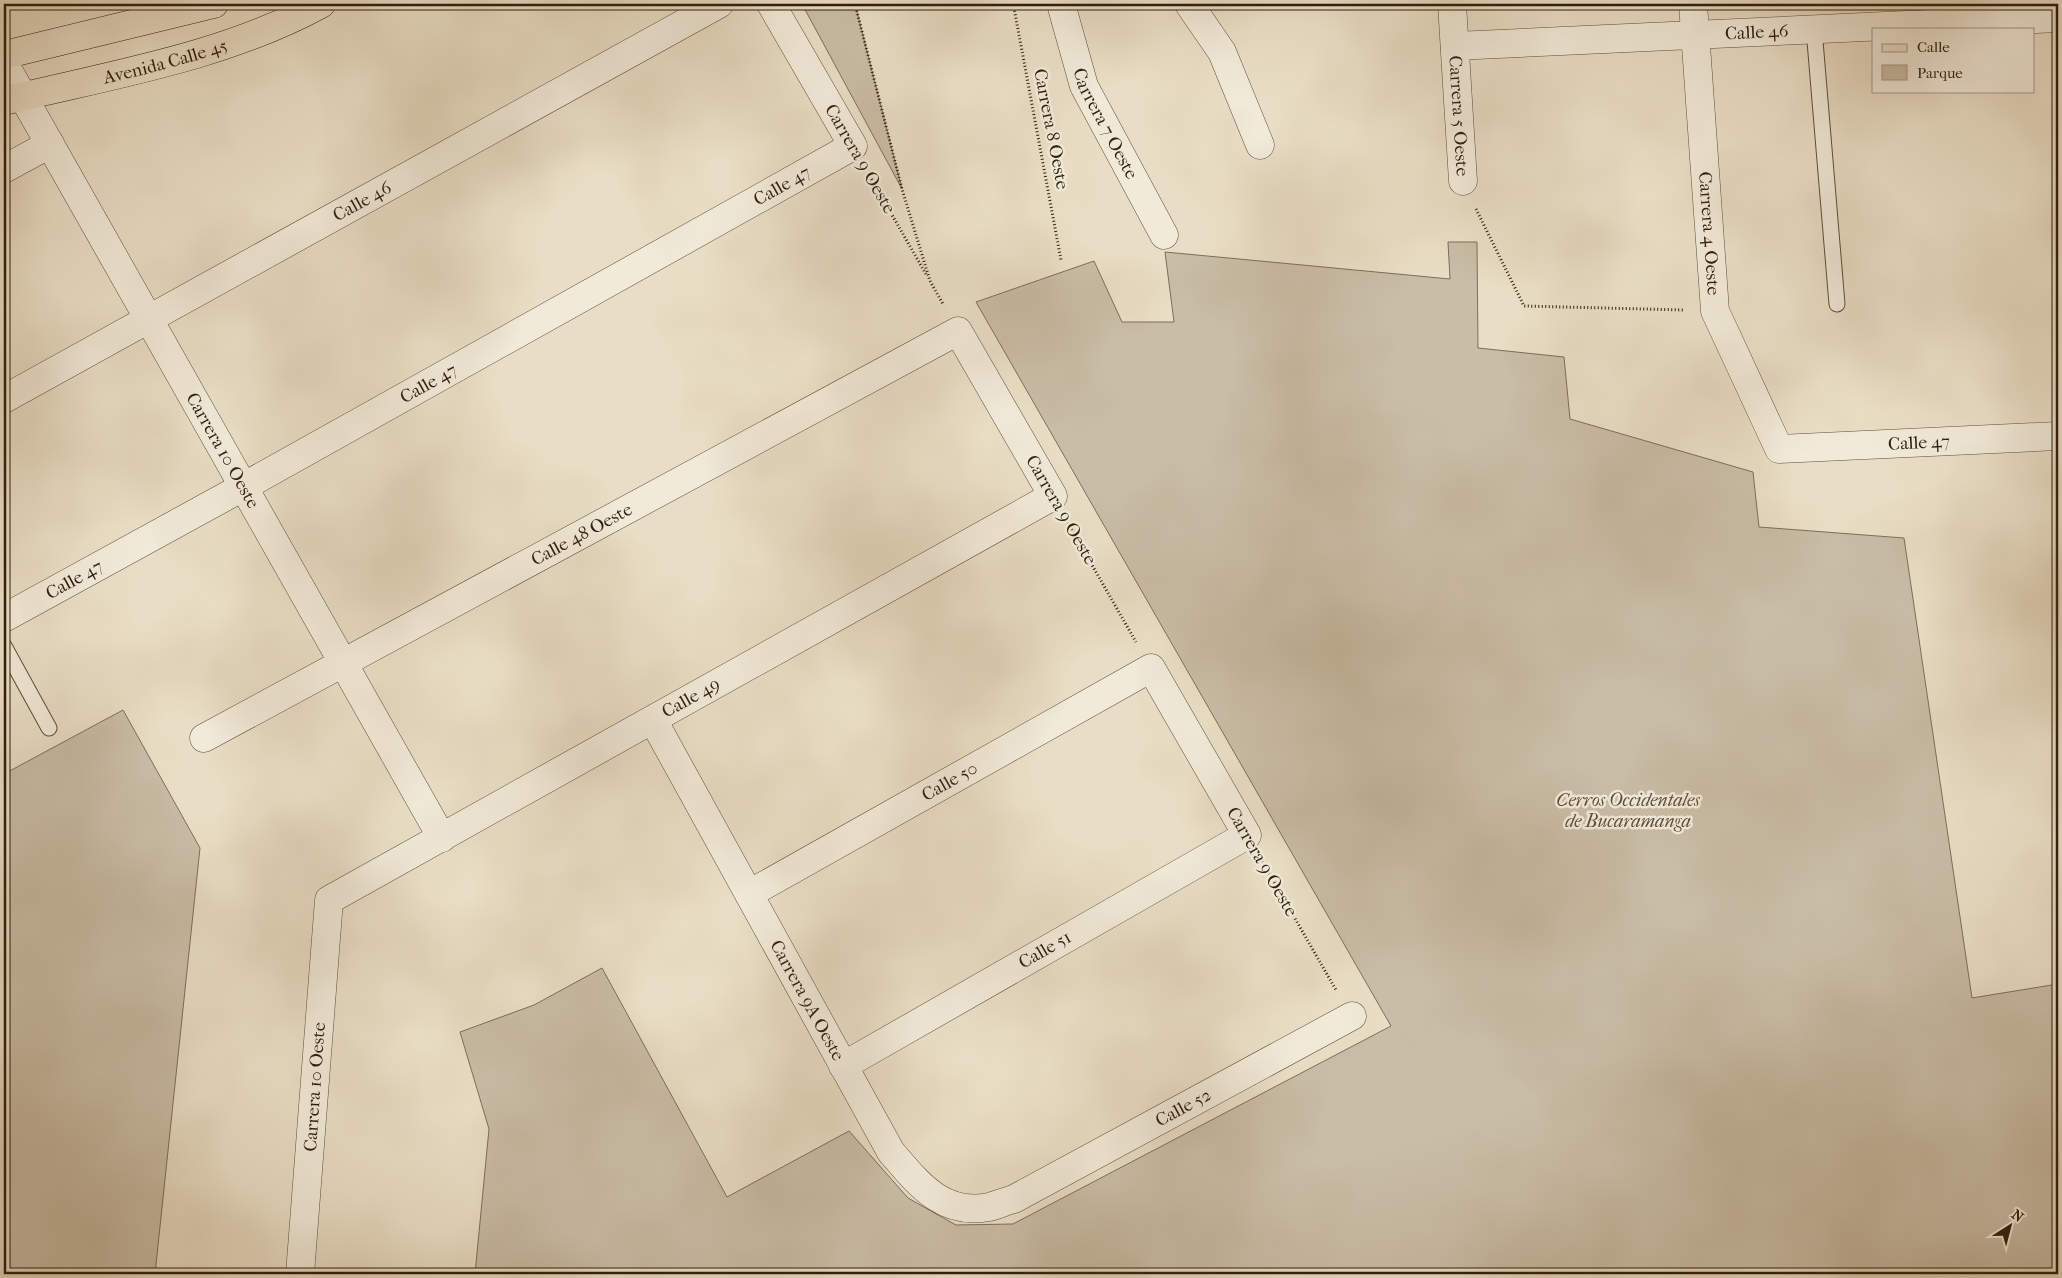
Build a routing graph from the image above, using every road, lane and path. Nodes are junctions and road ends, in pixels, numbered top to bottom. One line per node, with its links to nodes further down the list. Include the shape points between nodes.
1 (214, 4): 15 (main road)
2 (719, 4): 28 (street, Calle 46)
3 (771, 4): 20 (street, Carrera 9 Oeste)
4 (855, 4): 25 (path, via 902,189)
5 (1014, 4): 24 (path, Carrera 8 Oeste)
6 (1061, 4): 23 (street, Carrera 7 Oeste, via 1084,86)
7 (1189, 4): 19 (street, via 1222,52)
8 (1452, 4): 14 (street, Carrera 5 Oeste)
9 (1694, 4): 13 (street, Carrera 4 Oeste)
10 (306, 8): 17 (main road, Avenida Calle 45, via 249,37 188,56)
11 (2058, 18): 12 (street, Calle 46)
12 (1814, 29): 13 (street, Calle 46); 26 (lane)
13 (1696, 35): 14 (street, Calle 46); 27 (street, Carrera 4 Oeste)
14 (1455, 46): 22 (street, Carrera 5 Oeste)
15 (4, 55)
16 (4, 63): 17 (street, Carrera 10 Oeste)
17 (13, 98): 18 (street, Carrera 10 Oeste)
18 (50, 144): 21 (street); 28 (street, Carrera 10 Oeste)
19 (1260, 145)
20 (853, 146): 25 (path, Carrera 9 Oeste); 33 (street, Calle 47)
21 (4, 169)
22 (1463, 181): 27 (path, Carrera 5 Oeste, via 1524,306)
23 (1164, 235)
24 (1061, 260)
25 (930, 281): 29 (path, Carrera 9 Oeste)
26 (1837, 304)
27 (1715, 311): 32 (street, Carrera 4 Oeste)
28 (149, 319): 30 (street, Calle 46); 33 (street, Carrera 10 Oeste)
29 (958, 331): 34 (street, Carrera 9 Oeste); 37 (street, Calle 48 Oeste)
30 (4, 399)
31 (2058, 436): 32 (street, Calle 47)
32 (1779, 449)
33 (243, 487): 35 (street, Calle 47); 37 (street, Carrera 10 Oeste)
34 (1053, 496): 38 (path, Carrera 9 Oeste); 39 (street, Calle 49)
35 (4, 618)
36 (4, 646): 40 (lane)
37 (343, 663): 41 (street, Calle 48 Oeste); 43 (street, Carrera 10 Oeste)
38 (1151, 668): 42 (street, Carrera 9 Oeste); 44 (street, Calle 50)
39 (653, 720): 43 (street, Calle 49); 44 (street, Carrera 9A Oeste)
40 (49, 728)
41 (204, 738)
42 (1247, 835): 46 (path, Carrera 9 Oeste); 47 (street, Calle 51)
43 (442, 838): 45 (street, Calle 49)
44 (748, 894): 47 (street, Carrera 9A Oeste)
45 (329, 900): 49 (street, Carrera 10 Oeste)
46 (1352, 1016): 48 (street, Calle 52)
47 (843, 1066): 48 (street, Carrera 9A Oeste, via 891,1152 936,1199 960,1207 988,1207)
48 (1014, 1199)
49 (300, 1274)

